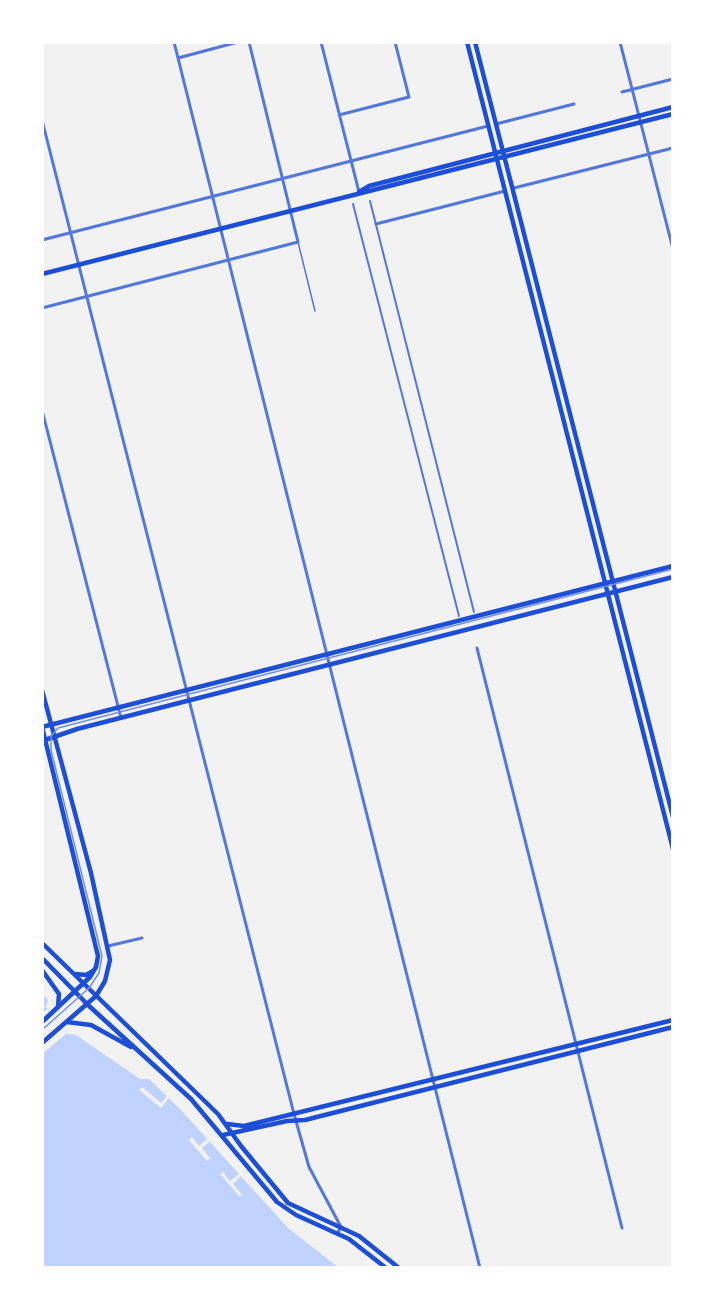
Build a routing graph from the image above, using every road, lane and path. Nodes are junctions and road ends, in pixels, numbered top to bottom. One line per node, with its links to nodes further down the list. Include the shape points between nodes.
1 (174, 42): 9 (street)
2 (238, 42): 9 (street)
3 (249, 42): 29 (street)
4 (321, 42): 16 (street)
5 (395, 42): 16 (street, via 409,97)
6 (467, 42): 21 (main road)
7 (475, 42): 20 (main road)
8 (620, 42): 11 (street)
9 (178, 58): 33 (street)
10 (673, 79): 11 (street)
11 (632, 89): 12 (street); 17 (street)
12 (622, 92)
13 (574, 104): 20 (street)
14 (673, 107): 17 (main road)
15 (673, 114): 19 (main road)
16 (339, 115): 28 (street)
17 (639, 115): 19 (street); 23 (main road)
18 (42, 120): 39 (street)
19 (641, 122): 25 (street); 26 (main road)
20 (496, 124): 23 (main road)
21 (488, 126): 24 (main road); 28 (street)
22 (673, 148): 25 (street)
23 (503, 151): 24 (main road); 26 (main road)
24 (495, 153): 27 (main road); 32 (main road, via 369,186)
25 (649, 154): 30 (street); 42 (street)
26 (505, 158): 27 (main road); 30 (main road)
27 (497, 160): 31 (main road); 32 (main road)
28 (351, 161): 29 (street); 32 (street)
29 (284, 178): 33 (street); 36 (street)
30 (514, 188): 52 (main road)
31 (505, 191): 37 (street); 53 (main road)
32 (359, 192): 36 (main road)
33 (213, 197): 38 (street); 39 (street)
34 (370, 201): 37 (street)
35 (353, 204): 57 (street)
36 (290, 210): 38 (main road); 41 (street)
37 (376, 224): 56 (street)
38 (220, 228): 43 (street); 44 (main road)
39 (71, 233): 40 (street); 44 (street)
40 (42, 240)
41 (298, 243): 43 (street); 48 (lane)
42 (673, 249)
43 (229, 260): 46 (street); 59 (street)
44 (79, 264): 45 (main road); 46 (street)
45 (42, 274)
46 (87, 297): 47 (street); 62 (street)
47 (42, 308)
48 (315, 311)
49 (42, 410): 64 (street)
50 (673, 566): 52 (main road)
51 (673, 577): 54 (main road)
52 (613, 580): 53 (main road); 54 (main road)
53 (605, 583): 55 (main road); 59 (main road)
54 (616, 592): 55 (main road); 70 (main road)
55 (608, 594): 60 (main road); 71 (main road)
56 (474, 612)
57 (459, 616)
58 (477, 648): 89 (street)
59 (327, 653): 60 (street); 62 (main road)
60 (330, 665): 63 (main road); 92 (street)
61 (42, 690): 66 (main road)
62 (186, 690): 63 (street); 64 (main road)
63 (189, 700): 65 (main road); 94 (street)
64 (118, 708): 65 (street); 66 (main road)
65 (121, 718): 68 (main road)
66 (51, 725): 67 (main road); 68 (main road)
67 (42, 727): 69 (main road)
68 (54, 736): 69 (main road); 74 (main road)
69 (45, 740): 77 (main road, via 97,945)
70 (673, 817)
71 (673, 849)
72 (142, 938): 74 (street)
73 (42, 943): 78 (main road)
74 (108, 946): 81 (main road, via 108,975)
75 (42, 958): 80 (main road)
76 (42, 970): 83 (main road, via 59,994)
77 (94, 971): 78 (main road, via 81,975); 79 (main road)
78 (73, 972): 79 (main road)
79 (84, 983): 80 (main road); 81 (main road)
80 (75, 993): 82 (main road); 83 (main road)
81 (96, 996): 82 (main road); 96 (main road)
82 (88, 1005): 86 (main road); 90 (main road)
83 (57, 1010): 85 (main road)
84 (673, 1020): 89 (main road)
85 (42, 1022)
86 (68, 1022): 88 (main road); 90 (main road, via 91,1025)
87 (673, 1027): 91 (main road)
88 (42, 1043)
89 (575, 1043): 91 (street); 92 (main road)
90 (138, 1051): 97 (main road, via 191,1099)
91 (578, 1052): 93 (main road); 100 (street)
92 (433, 1080): 93 (street); 94 (main road)
93 (436, 1088): 95 (main road); 104 (street)
94 (294, 1114): 95 (street); 96 (main road, via 244,1126)
95 (297, 1121): 98 (main road); 99 (street, via 309,1167)
96 (226, 1124): 98 (main road)
97 (223, 1135): 98 (main road); 101 (main road, via 277,1202)
98 (233, 1135): 99 (main road, via 288,1203)
99 (341, 1227): 101 (street); 103 (main road)
100 (622, 1228)
101 (338, 1234): 102 (main road)
102 (386, 1268)
103 (399, 1268)
104 (480, 1268)

